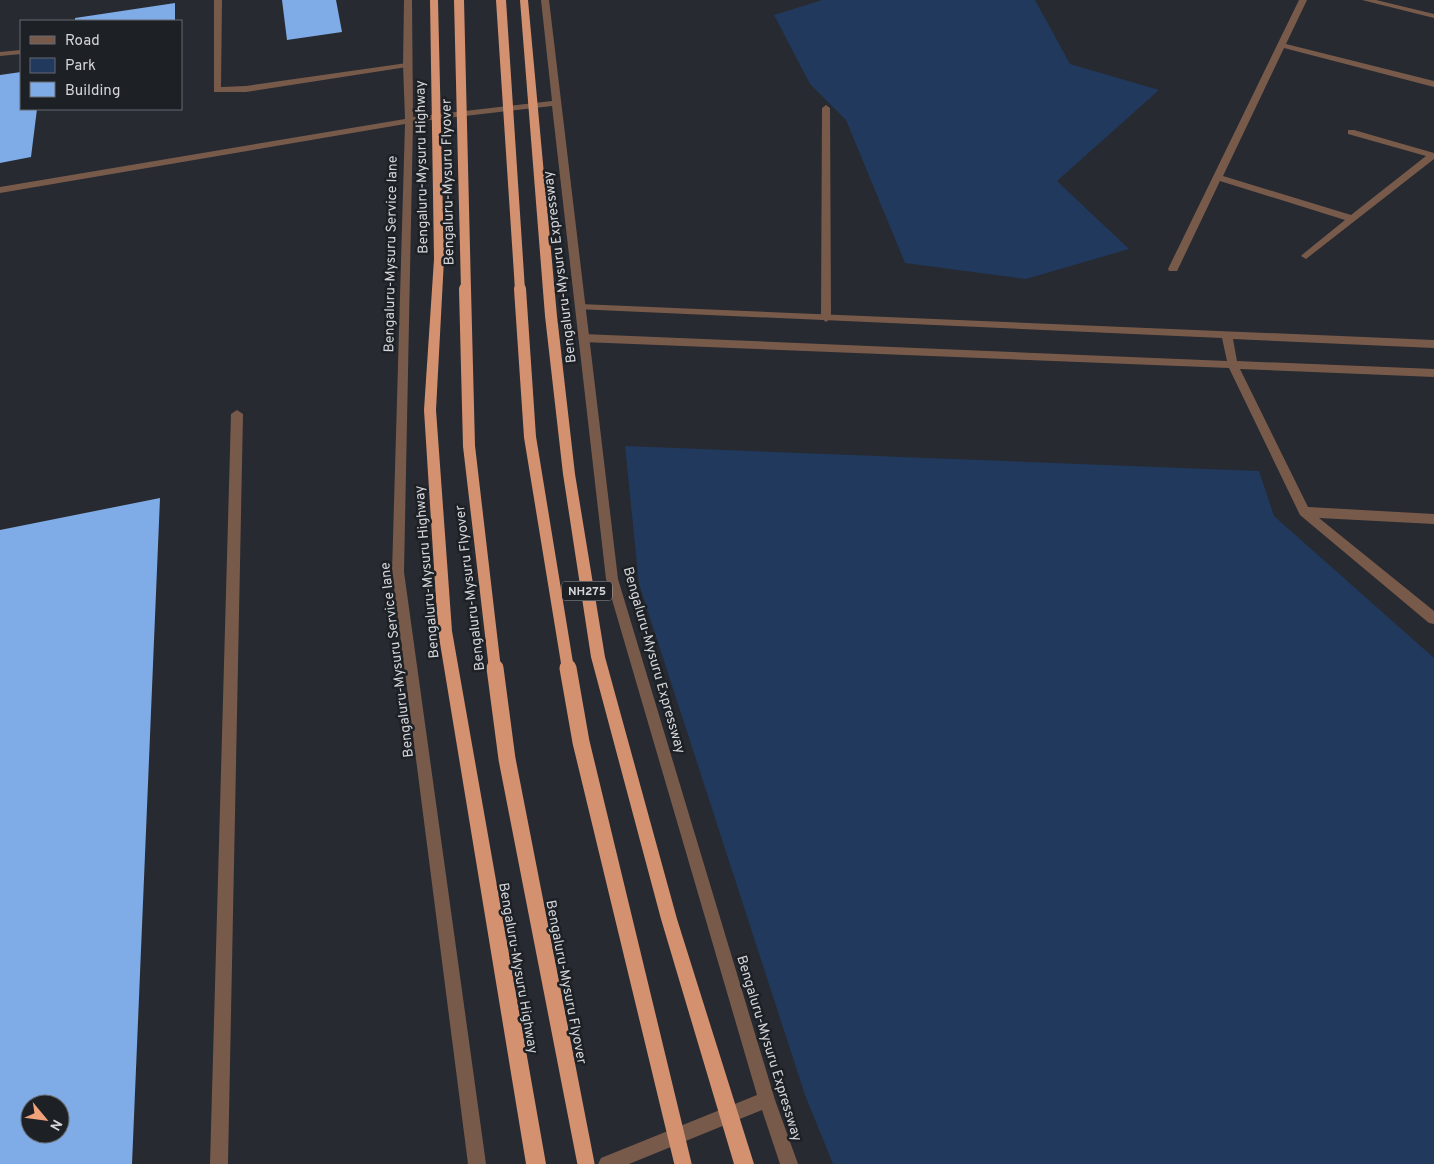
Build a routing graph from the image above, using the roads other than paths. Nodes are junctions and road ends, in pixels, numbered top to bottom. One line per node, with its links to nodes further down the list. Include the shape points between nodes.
1 (218, 0): 14 (street, via 217,90 246,89)
2 (408, 0): 14 (street, Bengaluru-Mysuru Service lane)
3 (434, 0): 19 (highway, Bengaluru-Mysuru Highway)
4 (459, 0): 44 (highway, Bengaluru-Mysuru Flyover, bridge, via 469,446 484,584 507,760)
5 (501, 0): 46 (highway, NH275, bridge, via 530,437 551,572 581,742)
6 (524, 0): 17 (highway, Bengaluru-Mysuru Expressway / NH275)
7 (546, 0): 16 (street, Bengaluru-Mysuru Expressway / NH275)
8 (1304, 0): 11 (street)
9 (1366, 0): 10 (street)
10 (1434, 16)
11 (1282, 45): 15 (street); 23 (street)
12 (20, 52): 13 (street)
13 (0, 54)
14 (407, 65): 20 (street, Bengaluru-Mysuru Service lane)
15 (1434, 84)
16 (556, 103): 17 (street); 28 (street, Bengaluru-Mysuru Expressway / NH275)
17 (533, 106): 19 (street); 40 (highway, Bengaluru-Mysuru Expressway / NH275, via 551,316 569,474 598,657 669,919)
18 (826, 108): 29 (street)
19 (436, 116): 20 (street); 43 (highway, Bengaluru-Mysuru Highway, via 439,259 430,410 445,631)
20 (409, 120): 24 (street); 42 (street, Bengaluru-Mysuru Service lane, via 398,572)
21 (1351, 132): 22 (street)
22 (1433, 156): 25 (street)
23 (1218, 177): 25 (street); 27 (street)
24 (0, 190)
25 (1352, 219): 26 (street)
26 (1306, 256)
27 (1173, 269)
28 (580, 307): 29 (street); 31 (street, Bengaluru-Mysuru Expressway / NH275)
29 (826, 318): 30 (street)
30 (1227, 335): 32 (street); 33 (street)
31 (583, 338): 33 (street); 39 (street, Bengaluru-Mysuru Expressway / NH275, via 612,579)
32 (1434, 344)
33 (1233, 366): 34 (street); 36 (street)
34 (1434, 373)
35 (237, 414): 41 (street)
36 (1304, 512): 37 (street); 38 (street)
37 (1434, 519)
38 (1434, 619)
39 (767, 1100): 40 (street); 48 (street, Bengaluru-Mysuru Expressway / NH275)
40 (729, 1115): 45 (street); 47 (highway, Bengaluru-Mysuru Expressway / NH275)
41 (219, 1164)
42 (477, 1164)
43 (536, 1164)
44 (586, 1164)
45 (607, 1164)
46 (683, 1164)
47 (744, 1164)
48 (789, 1164)

